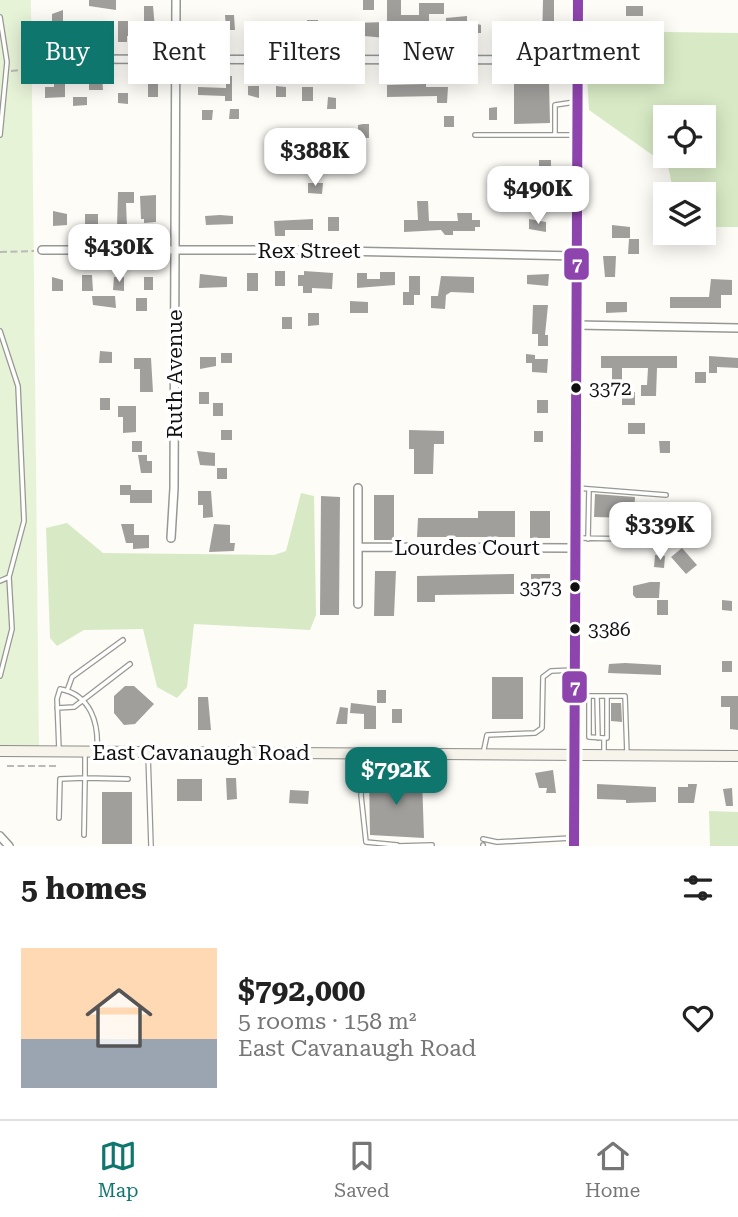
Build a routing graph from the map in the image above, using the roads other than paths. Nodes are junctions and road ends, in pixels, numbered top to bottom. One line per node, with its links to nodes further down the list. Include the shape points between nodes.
1 (176, 0): 4 (street, Ruth Avenue)
2 (578, 0): 5 (street)
3 (0, 17): 11 (lane, via 7,72)
4 (176, 21)
5 (578, 21)
6 (230, 58): 7 (street)
7 (492, 60)
8 (176, 84): 16 (street, Ruth Avenue)
9 (577, 84): 10 (street)
10 (577, 102): 13 (lane, via 555,105); 14 (street)
11 (0, 135)
12 (475, 135): 13 (lane)
13 (555, 135): 14 (lane)
14 (577, 135): 17 (street)
15 (42, 250): 16 (street, Rex Street)
16 (175, 250): 17 (street, Rex Street); 25 (street, Ruth Avenue)
17 (576, 256): 18 (street)
18 (576, 325): 19 (street); 22 (street)
19 (738, 328)
20 (0, 331): 30 (lane, via 18,386 24,521)
21 (358, 488): 29 (street)
22 (575, 488): 23 (lane); 28 (street)
23 (589, 488): 24 (lane); 26 (lane)
24 (666, 495)
25 (171, 538)
26 (588, 539): 27 (lane); 28 (lane)
27 (629, 539)
28 (575, 543): 29 (street, Lourdes Court); 35 (street)
29 (359, 547): 32 (street)
30 (9, 577): 31 (lane); 36 (lane, via 12,629)
31 (0, 581)
32 (358, 604)
33 (123, 640): 37 (lane, via 72,677)
34 (130, 664): 40 (lane)
35 (575, 670): 50 (lane, via 551,671 542,677 542,728 535,733 487,735); 52 (street)
36 (0, 676)
37 (67, 691): 40 (lane); 41 (lane, via 60,690)
38 (597, 696): 39 (lane); 42 (lane); 42 (lane, via 589,696 589,737)
39 (607, 696): 43 (lane); 54 (lane, via 625,696)
40 (82, 699): 41 (lane, via 74,707); 47 (lane, via 99,729)
41 (57, 708): 45 (lane)
42 (598, 738): 43 (lane)
43 (604, 738): 53 (lane)
44 (0, 751): 45 (street, East Cavanaugh Road)
45 (60, 752): 46 (street, East Cavanaugh Road)
46 (85, 752): 47 (street, East Cavanaugh Road); 55 (lane)
47 (97, 752): 48 (street, East Cavanaugh Road)
48 (149, 753): 49 (street, East Cavanaugh Road); 65 (lane)
49 (365, 755): 50 (street, East Cavanaugh Road); 62 (lane, via 362,818 366,842)
50 (483, 756): 52 (street, East Cavanaugh Road)
51 (738, 756): 54 (street, East Cavanaugh Road)
52 (574, 757): 53 (street, East Cavanaugh Road); 61 (street)
53 (604, 757): 54 (street, East Cavanaugh Road)
54 (627, 757)
55 (85, 778): 56 (lane); 57 (lane, via 60,779); 58 (lane)
56 (128, 779)
57 (60, 818)
58 (84, 835)
59 (0, 836): 64 (street)
60 (483, 839): 61 (lane)
61 (574, 842)
62 (397, 845): 63 (lane)
63 (432, 845)
64 (9, 846)
65 (151, 846)

